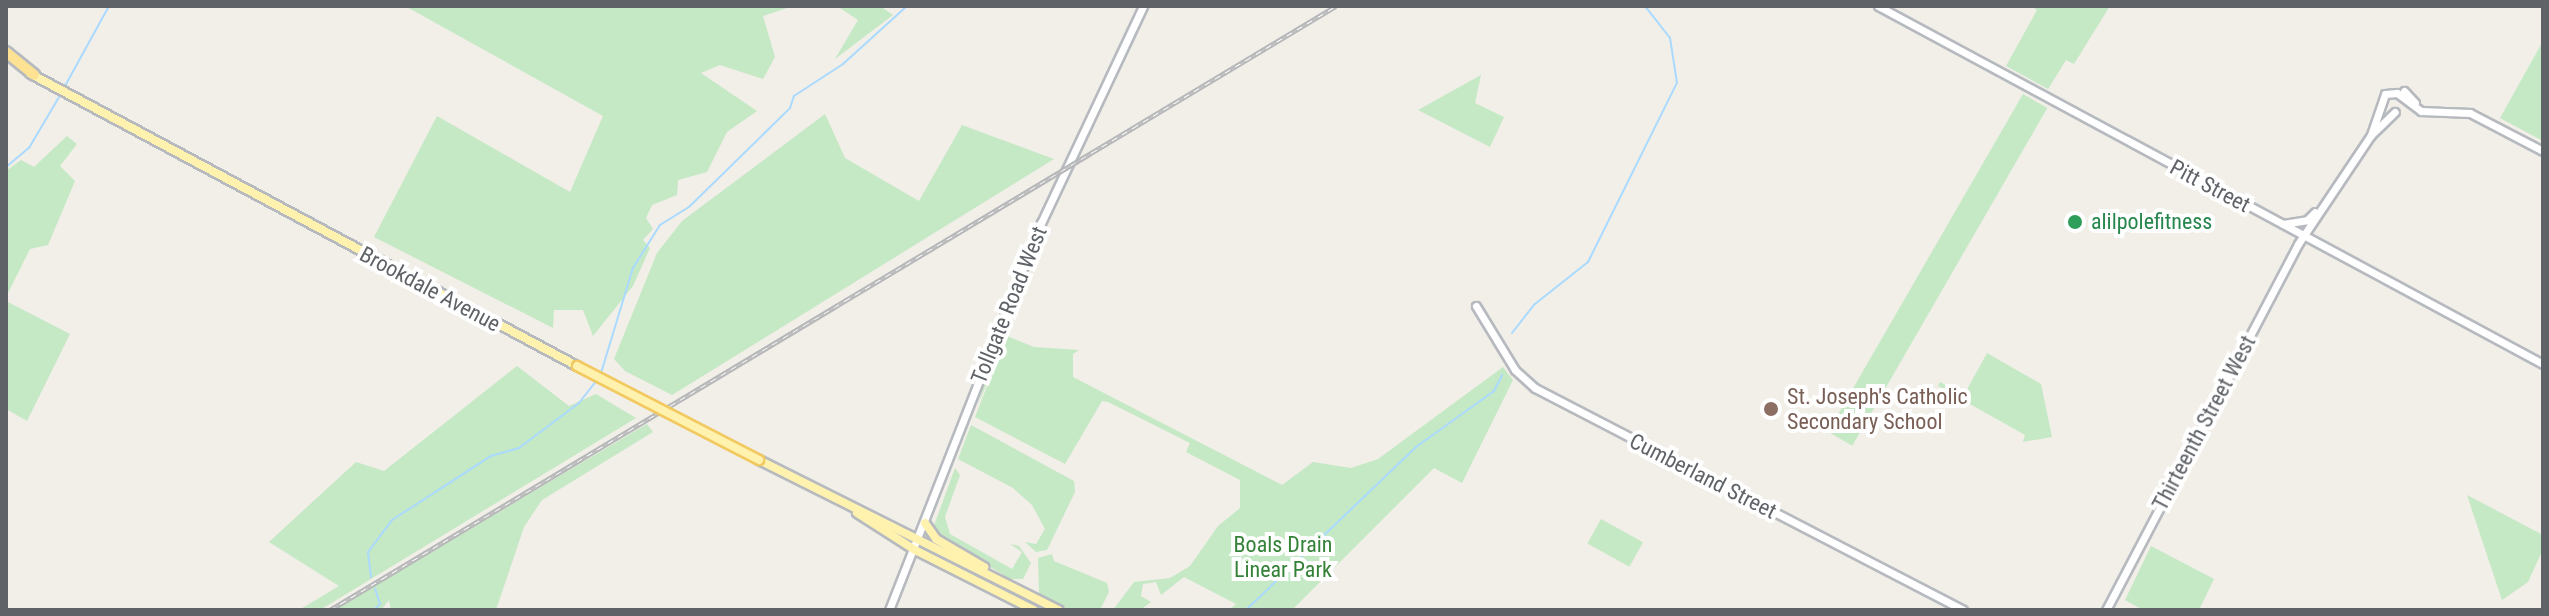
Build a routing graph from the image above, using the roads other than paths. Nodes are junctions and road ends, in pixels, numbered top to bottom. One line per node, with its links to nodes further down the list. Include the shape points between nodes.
1 (1143, 6): 17 (street, Tollgate Road West, via 1041,223)
2 (1878, 6): 12 (street, Pitt Street)
3 (6, 52): 5 (highway)
4 (6, 60): 5 (main road, Brookdale Avenue)
5 (34, 75): 16 (main road, Brookdale Avenue, bridge)
6 (2403, 95): 7 (street, via 2389,92); 8 (street); 10 (street, via 2427,111 2470,113)
7 (2382, 104): 8 (street); 9 (street)
8 (2395, 112): 9 (street)
9 (2371, 135): 11 (street, Thirteenth Street West)
10 (2543, 151)
11 (2325, 202): 12 (street, via 2307,220); 13 (street, Thirteenth Street West)
12 (2282, 224): 13 (street, Pitt Street)
13 (2303, 237): 15 (street, Pitt Street); 25 (street, Thirteenth Street West)
14 (1476, 306): 24 (street, Cumberland Street, via 1515,370 1535,388)
15 (2543, 364)
16 (856, 513): 18 (main road, Brookdale Avenue); 19 (main road, Brookdale Avenue)
17 (925, 523): 18 (street, Tollgate Road West); 20 (main road, via 936,539)
18 (919, 539): 19 (street, Tollgate Road West); 20 (main road, Brookdale Avenue)
19 (915, 550): 21 (street, Tollgate Road West); 22 (main road, Brookdale Avenue)
20 (989, 574): 23 (main road, Brookdale Avenue)
21 (889, 610)
22 (1034, 610)
23 (1059, 610)
24 (1963, 610)
25 (2106, 610)

